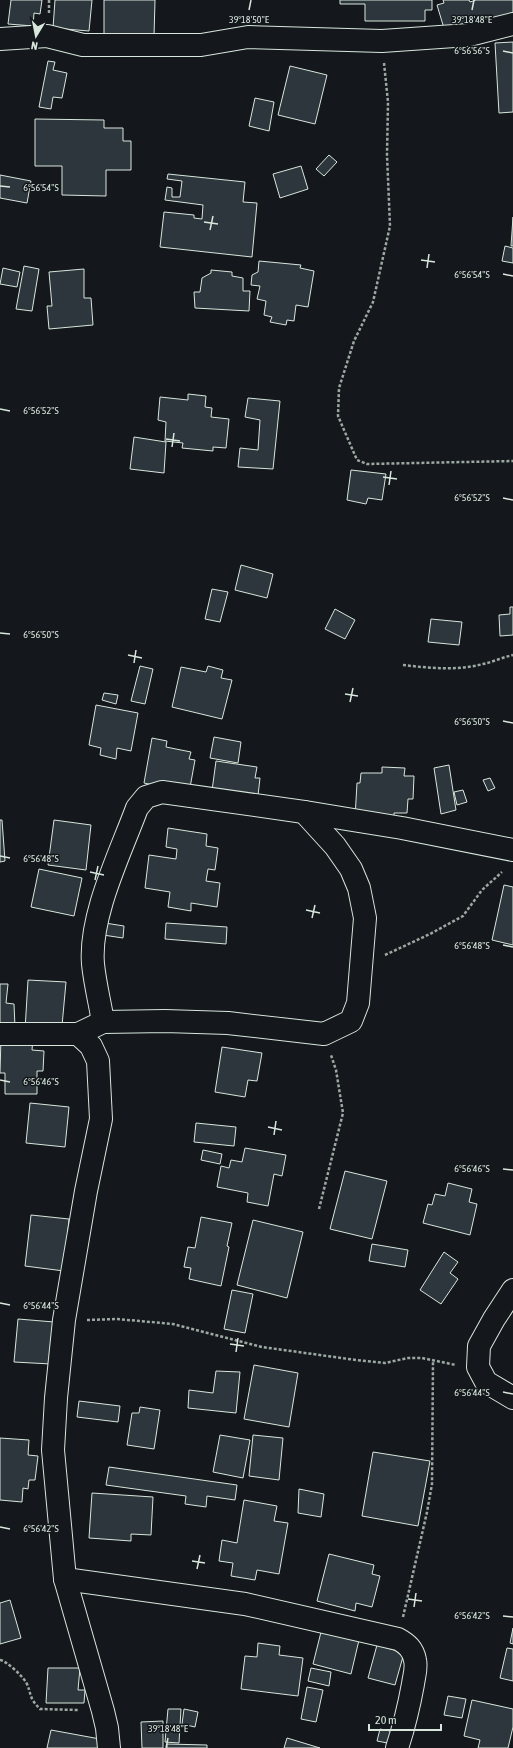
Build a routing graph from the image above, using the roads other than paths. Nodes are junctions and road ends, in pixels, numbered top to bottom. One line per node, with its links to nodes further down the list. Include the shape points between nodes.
1 (513, 24): 2 (street, via 469,36 382,41 248,37 201,45 83,45 47,36)
2 (0, 39)
3 (304, 812): 4 (street, via 402,828); 5 (street, via 162,792 146,797 137,808 100,909 95,934 93,964); 5 (street, via 336,846 351,868 359,888 365,918 358,1002 351,1021 324,1034 228,1023 165,1020)
4 (510, 860)
5 (103, 1022): 7 (street)
6 (0, 1034): 7 (street)
7 (78, 1034): 10 (street, via 91,1046 98,1061 101,1119 64,1320 56,1398 53,1450)
8 (513, 1290): 9 (street, via 478,1346 478,1367 486,1382)
9 (513, 1398)
10 (65, 1579): 11 (street, via 103,1711); 12 (street, via 245,1604 398,1639 406,1643 415,1659 416,1669)
11 (108, 1748)
12 (397, 1748)

